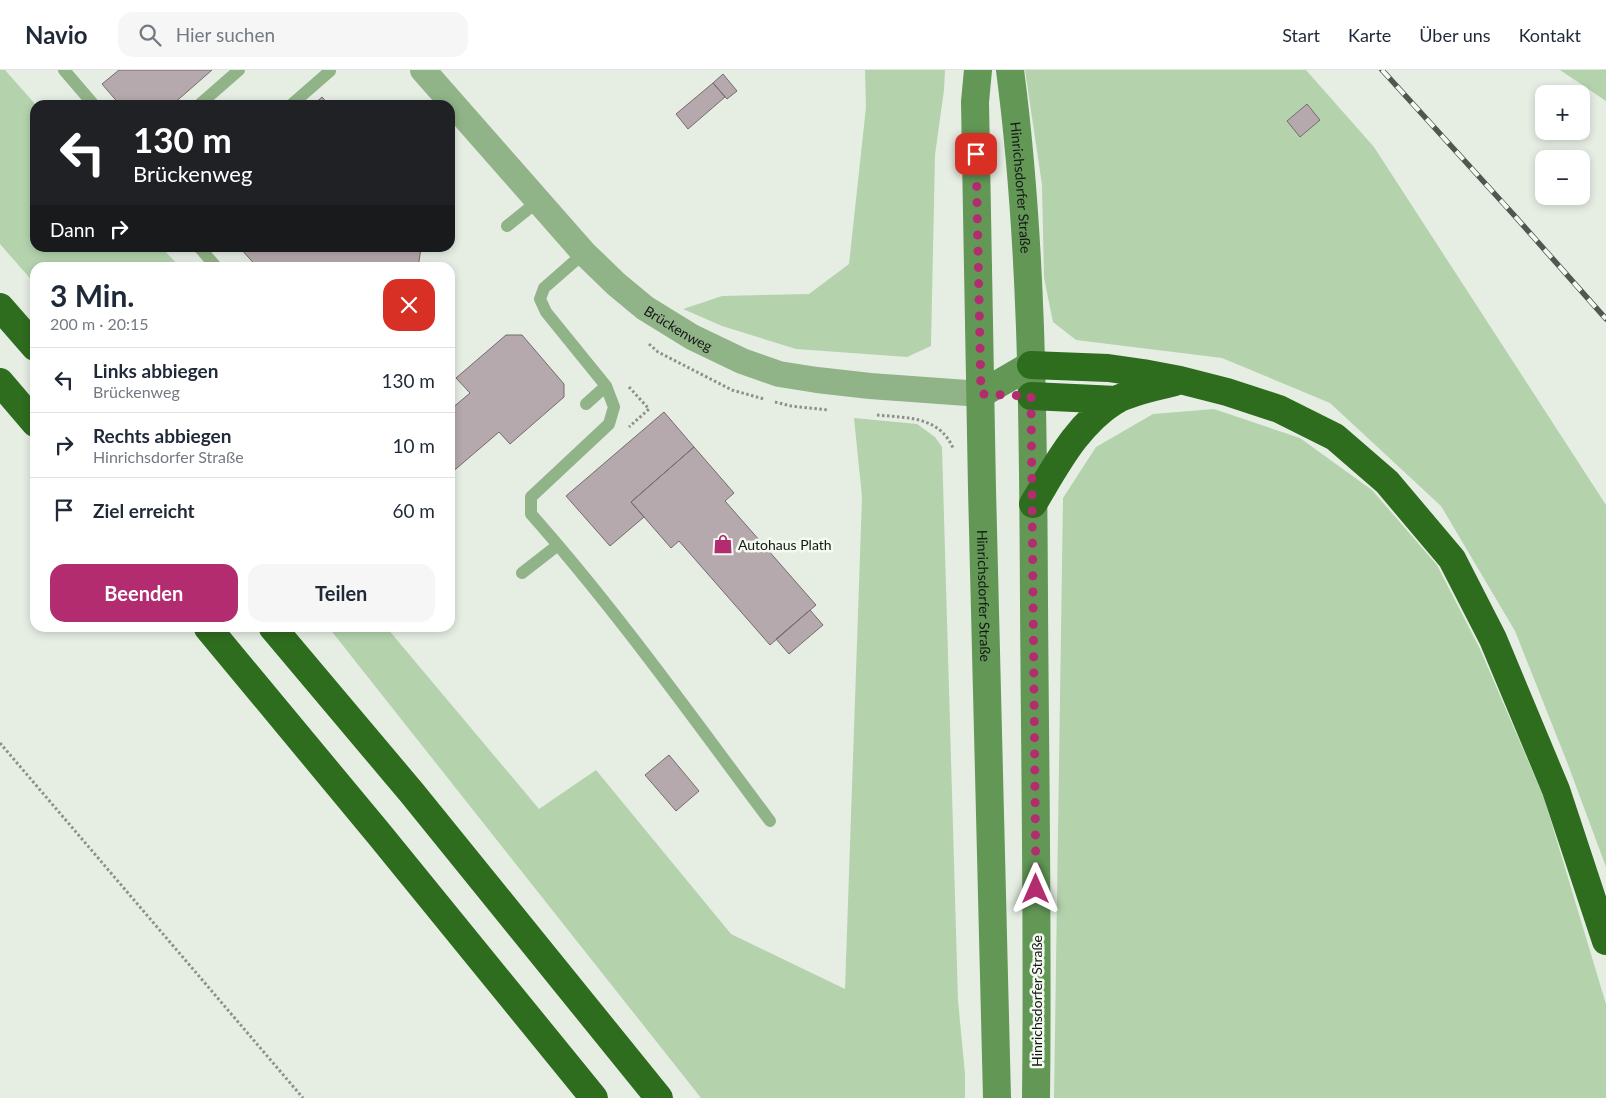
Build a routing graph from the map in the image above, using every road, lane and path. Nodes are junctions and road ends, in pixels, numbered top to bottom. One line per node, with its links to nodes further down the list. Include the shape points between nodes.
1 (64, 70): 7 (lane)
2 (239, 70): 8 (lane)
3 (423, 70): 10 (street, Brückenweg)
4 (978, 70): 23 (main road, Hinrichsdorfer Straße, via 975,102)
5 (1010, 70): 19 (main road, Hinrichsdorfer Straße, via 1024,202)
6 (330, 71): 9 (lane)
7 (90, 100)
8 (205, 100)
9 (297, 100)
10 (449, 100)
11 (455, 107): 12 (street, Brückenweg)
12 (538, 202): 13 (lane); 15 (street, Brückenweg)
13 (507, 226)
14 (203, 252): 16 (lane)
15 (584, 253): 22 (lane, via 544,288 540,299 546,312); 23 (street, Brückenweg, via 645,308 742,362 779,374 816,380)
16 (212, 262)
17 (0, 307): 18 (highway)
18 (30, 341)
19 (1031, 365): 20 (highway, via 1108,368); 23 (main road); 24 (main road, Hinrichsdorfer Straße)
20 (1180, 380): 25 (highway); 35 (highway, via 1279,409 1335,437 1387,482 1452,559 1493,639 1556,790)
21 (0, 382): 27 (highway)
22 (606, 386): 26 (lane); 29 (lane, via 614,407 609,424 531,497 531,514)
23 (981, 394): 24 (main road, Brückenweg); 39 (main road, Hinrichsdorfer Straße)
24 (1031, 396): 25 (highway); 28 (main road, Hinrichsdorfer Straße)
25 (1117, 400): 28 (highway, via 1076,435)
26 (586, 404)
27 (30, 417)
28 (1033, 504): 40 (main road, Hinrichsdorfer Straße)
29 (558, 545): 30 (lane); 34 (lane, via 644,652)
30 (522, 573)
31 (211, 632): 37 (highway)
32 (276, 632): 38 (highway, via 412,793)
33 (0, 743): 36 (path)
34 (770, 821)
35 (1606, 941)
36 (303, 1098)
37 (594, 1098)
38 (659, 1098)
39 (997, 1098)
40 (1036, 1098)

